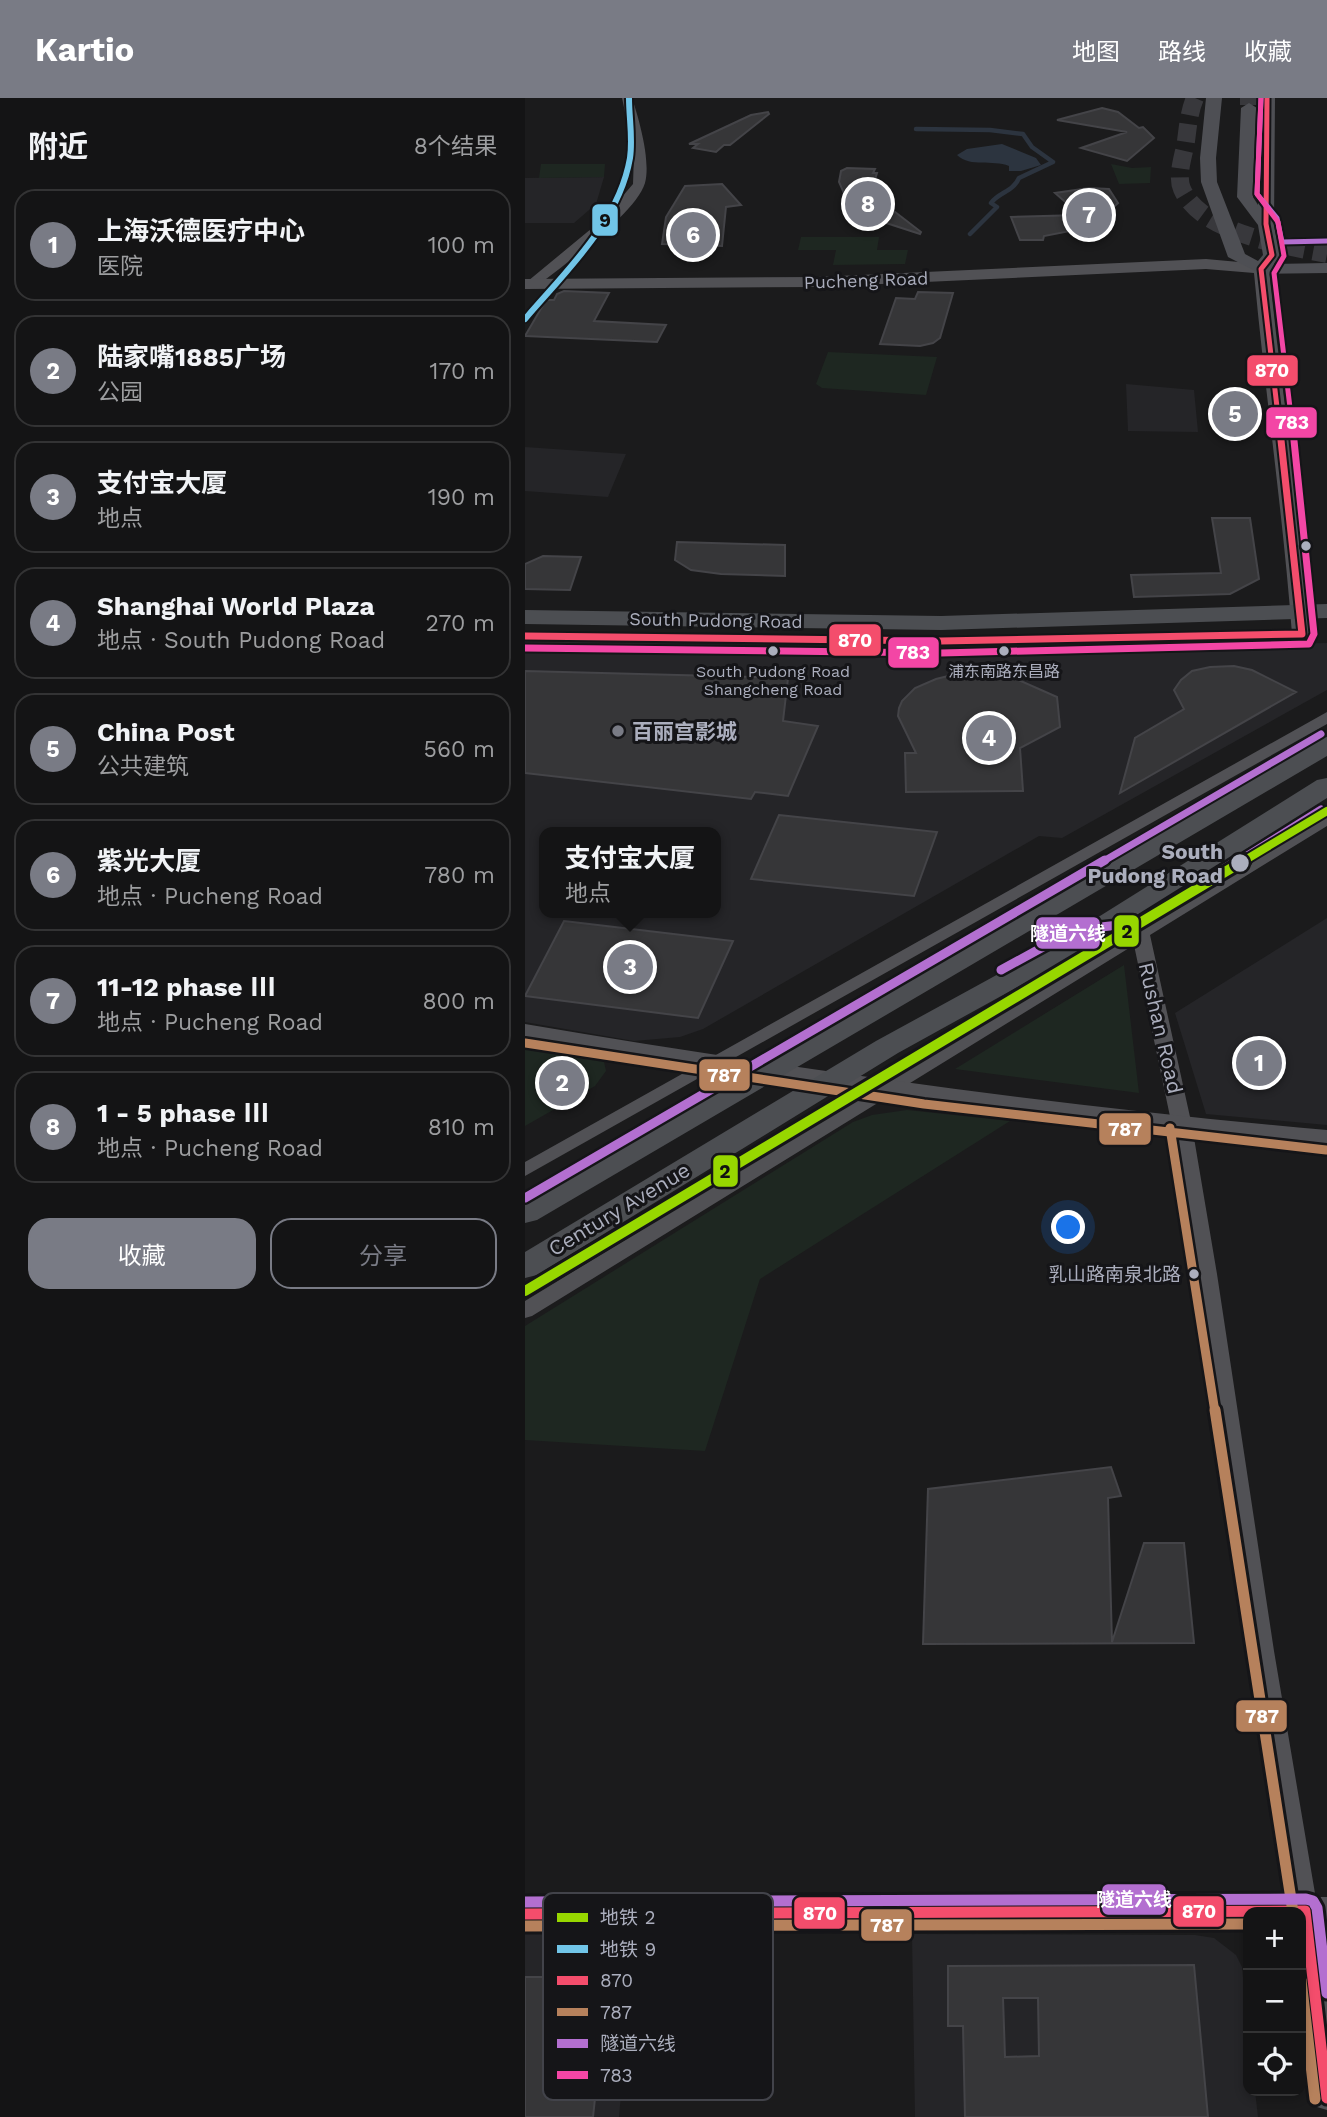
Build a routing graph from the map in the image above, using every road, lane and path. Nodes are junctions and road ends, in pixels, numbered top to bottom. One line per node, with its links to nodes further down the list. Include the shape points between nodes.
1 (627, 98): 14 (street, via 638,149 639,183 624,204)
2 (1214, 98): 7 (main road, via 1209,188)
3 (1267, 98): 6 (main road)
4 (1249, 106): 6 (main road, via 1245,197)
5 (1226, 185): 7 (main road)
6 (1266, 224): 9 (main road)
7 (1230, 231): 10 (main road)
8 (1327, 253): 9 (main road, Pucheng Road)
9 (1272, 255): 10 (main road, Pucheng Road); 13 (main road)
10 (1237, 257): 11 (street, Pucheng Road); 13 (main road)
11 (1206, 264): 13 (street, Pucheng Road); 14 (street, Pucheng Road, via 815,282)
12 (1327, 268): 13 (main road, Pucheng Road)
13 (1261, 269): 17 (street, via 1295,546)
14 (527, 287)
15 (1327, 611): 17 (main road, South Pudong Road)
16 (525, 617): 17 (main road, South Pudong Road)
17 (1300, 624): 18 (main road, South Pudong Road); 19 (main road, South Pudong Road, via 941,640)
18 (1327, 633)
19 (525, 636)
20 (1327, 717): 27 (street)
21 (1327, 744): 28 (main road, Century Avenue)
22 (1327, 786): 25 (main road, Century Avenue)
23 (1327, 819): 24 (street)
24 (1141, 935): 25 (street, Rushan Road); 30 (street); 31 (street, Rushan Road)
25 (1078, 942): 29 (main road, Century Avenue)
26 (525, 1031): 27 (street)
27 (713, 1063): 28 (street); 33 (street)
28 (769, 1071): 29 (street); 34 (main road, Century Avenue)
29 (830, 1081): 30 (street); 35 (main road, Century Avenue)
30 (887, 1089): 31 (street); 36 (street)
31 (1182, 1126): 32 (street); 37 (street, Rushan Road, via 1262,1651)
32 (1327, 1139)
33 (525, 1170)
34 (525, 1212)
35 (525, 1267)
36 (525, 1311)
37 (1316, 1911): 38 (street); 41 (street, Rushan Road)
38 (773, 1913)
39 (525, 1914): 40 (street)
40 (543, 1914)
41 (1327, 2098)

